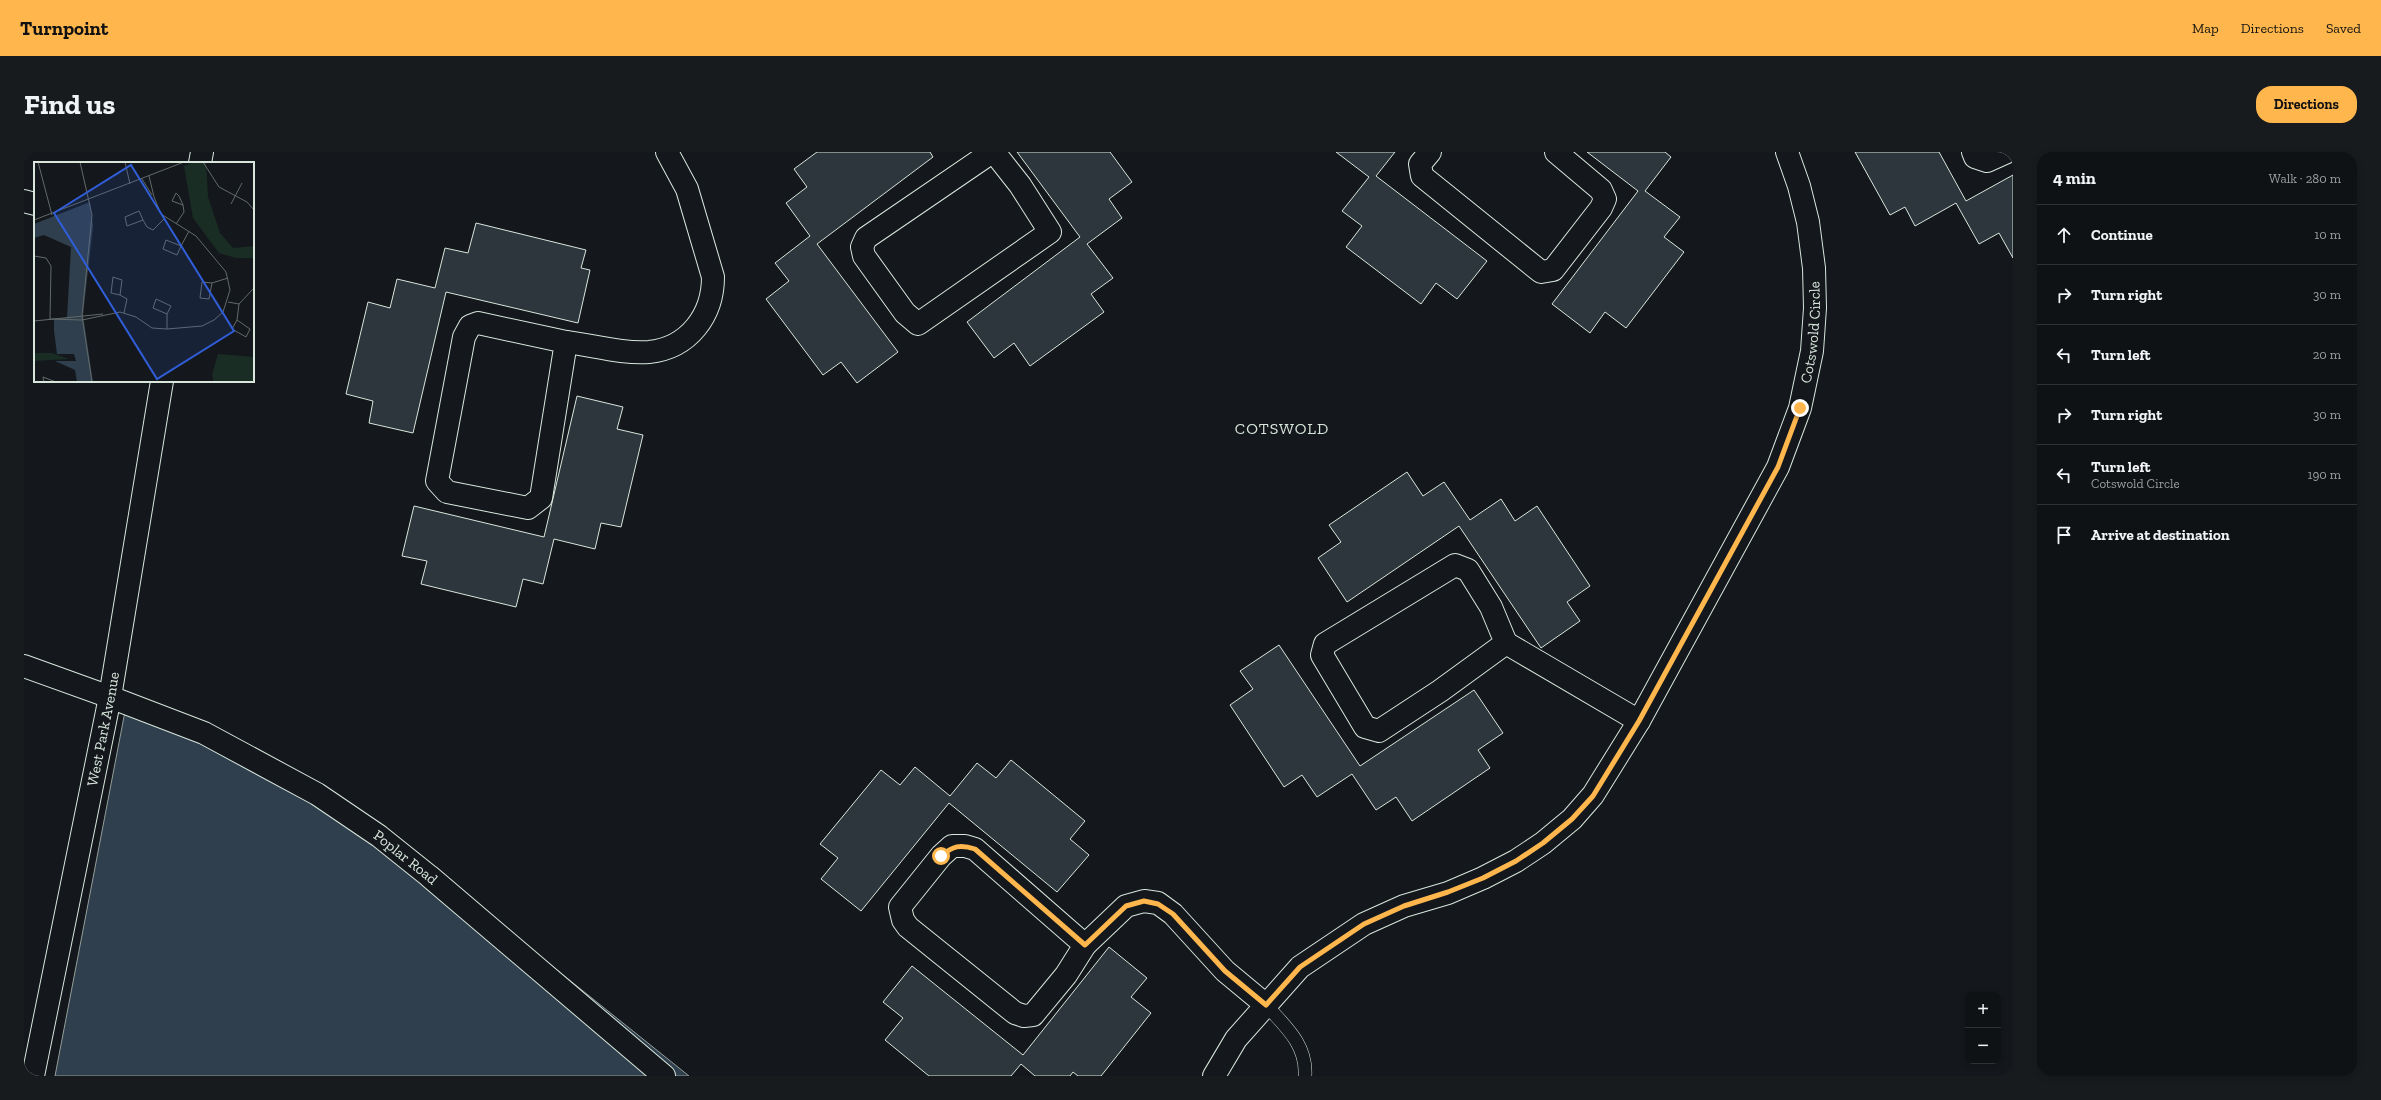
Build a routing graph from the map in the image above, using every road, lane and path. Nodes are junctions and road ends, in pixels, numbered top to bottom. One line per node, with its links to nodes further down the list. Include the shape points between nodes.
1 (202, 152): 9 (street)
2 (667, 152): 12 (street, via 687,190 713,276 713,291 706,315 691,335 668,348 648,352)
3 (993, 152): 3 (street, via 1020,185 1050,232 918,324 904,314 864,256 862,247 866,238)
4 (1430, 152): 5 (street, via 1420,164 1422,176 1541,272 1553,270 1601,208 1605,199 1601,190)
5 (1556, 152)
6 (1787, 152): 17 (street, Cotswold Circle, via 1808,222 1814,268 1812,351 1800,408 1778,467)
7 (1973, 152): 8 (street, via 1975,158 1986,161)
8 (2007, 152)
9 (200, 162)
10 (24, 201): 11 (street)
11 (34, 204)
12 (566, 342): 12 (street, via 478,323 470,326 464,337 437,481 447,492 528,508 541,498)
13 (162, 382): 16 (street, West Park Avenue)
14 (1506, 644): 14 (street, via 1491,607 1468,570 1455,565 1325,644 1322,655 1365,727 1379,731); 17 (street)
15 (24, 666): 16 (street, Poplar Road)
16 (110, 697): 20 (street, West Park Avenue); 21 (street, Poplar Road, via 204,733 318,794 379,836 429,876)
17 (1639, 721): 19 (street, Cotswold Circle, via 1593,796 1572,819 1543,843 1483,878 1404,906 1364,924 1300,967)
18 (1085, 945): 18 (street, via 975,849 965,846 952,846 941,856 900,907 902,920 908,927 1015,1013 1024,1016 1034,1015 1066,975); 19 (street, via 1126,906 1144,901 1158,904 1173,914 1225,971)
19 (1266, 1005): 22 (street, Cotswold Circle, via 1236,1039); 23 (lane, via 1296,1038 1306,1062)
20 (33, 1076)
21 (664, 1076)
22 (1214, 1076)
23 (1305, 1076)

